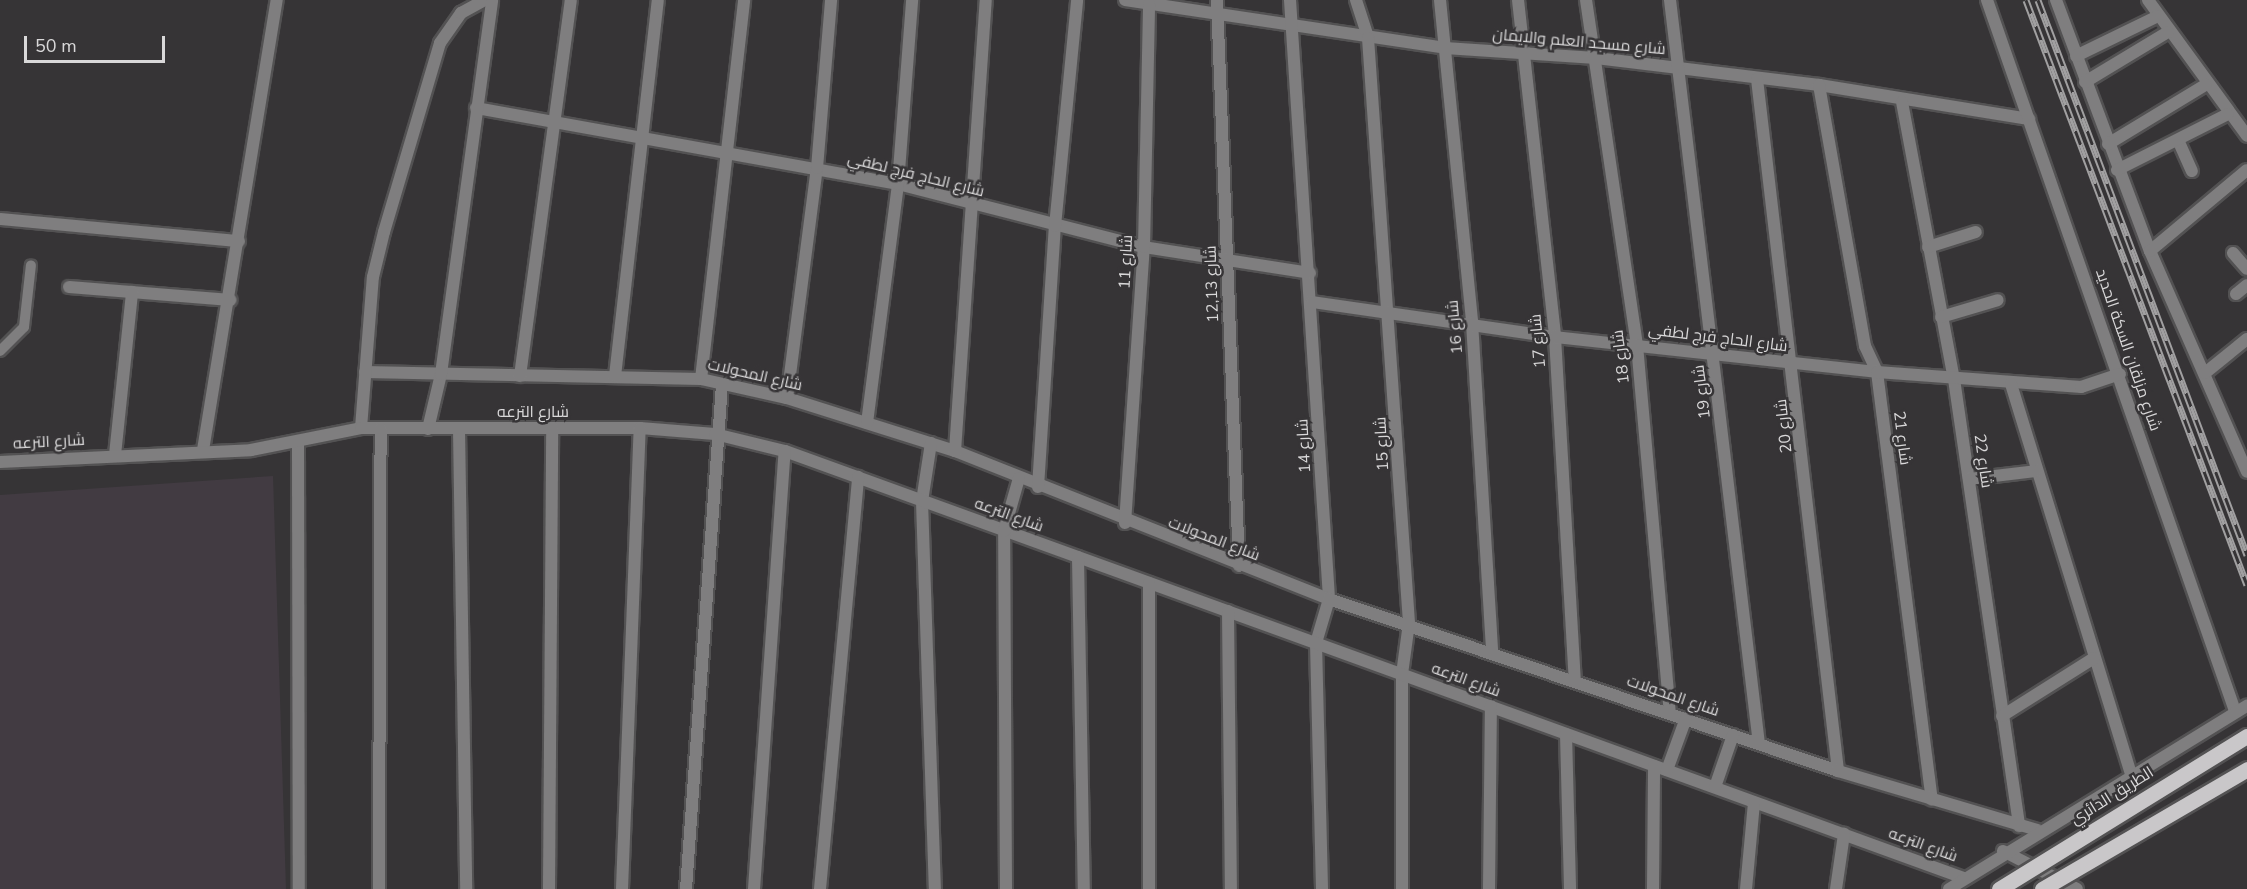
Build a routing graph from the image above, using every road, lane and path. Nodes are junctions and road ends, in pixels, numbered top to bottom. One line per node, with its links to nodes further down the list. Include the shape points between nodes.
1 (277, 0): 56 (street)
2 (484, 0): 81 (street, via 461,13 440,43 373,277)
3 (492, 0): 38 (street)
4 (571, 0): 41 (street)
5 (658, 0): 43 (street)
6 (744, 0): 46 (street)
7 (831, 0): 47 (street)
8 (912, 0): 51 (street)
9 (986, 0): 52 (street)
10 (1077, 0): 54 (street)
11 (1125, 0): 22 (street, شارع مسجد العلم والايمان)
12 (1217, 0): 23 (street, شارع 12,13)
13 (1290, 0): 25 (street, شارع 14)
14 (1356, 0): 27 (street, شارع 15)
15 (1440, 0): 28 (street, شارع 16)
16 (1518, 0): 29 (street, شارع 17)
17 (1586, 0): 31 (street, شارع 18)
18 (1670, 0): 32 (street, شارع 19)
19 (1987, 0): 40 (street, شارع مزلقان السكة الحديد)
20 (2056, 0): 30 (street)
21 (2148, 0): 24 (street)
22 (1143, 2): 23 (street, شارع مسجد العلم والايمان); 57 (street, شارع 11)
23 (1217, 14): 25 (street, شارع مسجد العلم والايمان); 61 (street, شارع 12,13)
24 (2158, 16): 26 (street); 30 (street)
25 (1294, 26): 27 (street, شارع مسجد العلم والايمان); 64 (street, شارع 14)
26 (2168, 32): 34 (street); 36 (street)
27 (1368, 38): 28 (street, شارع مسجد العلم والايمان); 72 (street, شارع 15)
28 (1445, 48): 29 (street, شارع مسجد العلم والايمان); 74 (street, شارع 16)
29 (1521, 53): 31 (street, شارع مسجد العلم والايمان); 75 (street, شارع 17)
30 (2076, 56): 34 (street)
31 (1596, 58): 32 (street, شارع مسجد العلم والايمان); 77 (street, شارع 18)
32 (1677, 68): 33 (street, شارع مسجد العلم والايمان); 79 (street, شارع 19)
33 (1757, 79): 35 (street, شارع مسجد العلم والايمان); 80 (street, شارع 20)
34 (2085, 82): 45 (street)
35 (1819, 85): 37 (street, شارع مسجد العلم والايمان); 82 (street, شارع 21, via 1865,346)
36 (2205, 85): 39 (street); 45 (street)
37 (1902, 102): 40 (street, شارع مسجد العلم والايمان); 58 (street, شارع 22)
38 (476, 108): 41 (street, شارع الحاج فرج لطفي); 84 (street)
39 (2228, 114): 42 (street); 44 (street)
40 (2030, 119): 85 (street, شارع مزلقان السكة الحديد)
41 (554, 122): 43 (street, شارع الحاج فرج لطفي); 86 (street)
42 (2247, 136)
43 (640, 138): 46 (street, شارع الحاج فرج لطفي); 87 (street)
44 (2178, 140): 48 (street); 50 (street)
45 (2108, 144): 48 (street)
46 (725, 153): 47 (street, شارع الحاج فرج لطفي); 88 (street)
47 (817, 168): 51 (street, شارع الحاج فرج لطفي); 92 (street)
48 (2117, 170): 59 (street)
49 (2247, 170): 59 (street)
50 (2192, 171)
51 (898, 184): 52 (street, شارع الحاج فرج لطفي); 93 (street)
52 (976, 208): 54 (street, شارع الحاج فرج لطفي); 105 (street)
53 (0, 219): 56 (street)
54 (1054, 226): 57 (street, شارع الحاج فرج لطفي); 113 (street)
55 (1976, 232): 58 (street)
56 (238, 241): 69 (street)
57 (1144, 247): 61 (street, شارع الحاج فرج لطفي); 115 (street, شارع 11)
58 (1928, 247): 73 (street, شارع 22)
59 (2150, 251): 83 (street)
60 (2233, 253): 63 (street)
61 (1228, 263): 64 (street, شارع الحاج فرج لطفي); 118 (street, شارع 12,13)
62 (31, 265): 78 (lane, via 24,327)
63 (2247, 269)
64 (1310, 273): 71 (street, شارع 14)
65 (2247, 285): 68 (street)
66 (69, 287): 67 (street)
67 (132, 292): 69 (street); 106 (street)
68 (2236, 294)
69 (230, 300): 103 (street)
70 (1998, 300): 73 (street)
71 (1312, 302): 72 (street, شارع الحاج فرج لطفي); 120 (street, شارع 14)
72 (1391, 312): 74 (street, شارع الحاج فرج لطفي); 122 (street, شارع 15)
73 (1941, 317): 89 (street, شارع 22)
74 (1472, 322): 75 (street, شارع الحاج فرج لطفي); 124 (street, شارع 16)
75 (1555, 336): 77 (street, شارع الحاج فرج لطفي); 127 (street, شارع 17)
76 (2247, 339): 83 (street)
77 (1637, 345): 79 (street, شارع الحاج فرج لطفي); 130 (street, شارع 18)
78 (0, 351)
79 (1714, 355): 80 (street, شارع الحاج فرج لطفي); 136 (street, شارع 19)
80 (1794, 364): 82 (street, شارع الحاج فرج لطفي); 140 (street, شارع 20)
81 (365, 372): 84 (street, شارع المحولات); 94 (street)
82 (1877, 372): 89 (street, شارع الحاج فرج لطفي); 143 (street, شارع 21)
83 (2205, 373): 109 (street)
84 (441, 374): 86 (street, شارع المحولات); 98 (street)
85 (2120, 374): 91 (street, شارع الحاج فرج لطفي, via 2081,387); 129 (street, شارع مزلقان السكة الحديد)
86 (520, 376): 87 (street, شارع المحولات)
87 (615, 376): 88 (street, شارع المحولات)
88 (701, 379): 90 (street, شارع المحولات)
89 (1954, 379): 91 (street, شارع الحاج فرج لطفي); 112 (street, شارع 22)
90 (722, 384): 92 (street, شارع المحولات); 100 (street)
91 (2011, 384): 108 (street)
92 (787, 398): 93 (street, شارع المحولات)
93 (867, 423): 102 (street, شارع المحولات)
94 (361, 428): 97 (street, شارع الترعه); 101 (street, شارع الترعه)
95 (552, 428): 96 (street, شارع الترعه); 99 (street, شارع الترعه); 153 (street)
96 (640, 428): 100 (street, شارع الترعه); 154 (street)
97 (381, 429): 98 (street, شارع الترعه); 151 (street)
98 (428, 429): 99 (street, شارع الترعه)
99 (459, 429): 152 (street)
100 (715, 434): 104 (street, شارع الترعه); 155 (street)
101 (298, 442): 103 (street, شارع الترعه); 150 (street)
102 (931, 443): 105 (street, شارع المحولات); 114 (street)
103 (203, 450): 106 (street, شارع الترعه)
104 (785, 451): 110 (street, شارع الترعه); 156 (street)
105 (955, 451): 111 (street, شارع المحولات)
106 (115, 455): 107 (street, شارع الترعه)
107 (0, 462)
108 (2036, 471): 112 (street); 125 (street)
109 (2247, 472)
110 (858, 477): 114 (street, شارع الترعه); 157 (street)
111 (1019, 478): 113 (street, شارع المحولات); 116 (street)
112 (1969, 479): 131 (street, شارع 22)
113 (1038, 487): 115 (street, شارع المحولات)
114 (922, 501): 116 (street, شارع الترعه); 158 (street)
115 (1125, 523): 118 (street, شارع المحولات)
116 (1004, 531): 117 (street, شارع الترعه); 159 (street)
117 (1078, 557): 119 (street, شارع الترعه); 160 (street)
118 (1239, 566): 120 (street, شارع المحولات)
119 (1149, 583): 121 (street, شارع الترعه); 161 (street)
120 (1329, 599): 122 (street, شارع المحولات); 123 (street, شارع 14)
121 (1228, 611): 123 (street, شارع الترعه); 162 (street)
122 (1409, 623): 124 (street, شارع المحولات); 126 (street, شارع 15)
123 (1316, 643): 126 (street, شارع الترعه); 163 (street, شارع 14)
124 (1492, 652): 127 (street, شارع المحولات)
125 (2094, 658): 131 (street); 141 (street)
126 (1402, 674): 128 (street, شارع الترعه); 164 (street, شارع 15)
127 (1575, 680): 130 (street, شارع المحولات)
128 (1491, 706): 133 (street, شارع الترعه); 165 (street)
129 (2241, 709): 141 (street)
130 (1670, 712): 132 (street, شارع المحولات)
131 (2002, 716): 145 (street, شارع 22)
132 (1686, 718): 134 (street, شارع المحولات); 139 (street)
133 (1566, 734): 137 (street, شارع الترعه); 166 (street)
134 (1733, 735): 136 (street, شارع المحولات); 142 (street)
135 (2247, 736): 171 (main road, الطريق الدائري, bridge)
136 (1759, 744): 140 (street, شارع المحولات)
137 (1654, 766): 139 (street, شارع الترعه); 167 (street)
138 (2247, 769): 172 (main road, bridge)
139 (1667, 770): 142 (street, شارع الترعه)
140 (1838, 771): 143 (street, شارع المحولات)
141 (2131, 774): 146 (street)
142 (1715, 788): 144 (street, شارع الترعه)
143 (1932, 799): 145 (street, شارع المحولات)
144 (1754, 802): 147 (street, شارع الترعه); 168 (street)
145 (2019, 826): 146 (street, شارع المحولات)
146 (2037, 830): 148 (street)
147 (1844, 834): 149 (street, شارع الترعه); 169 (street)
148 (2003, 851): 149 (street); 173 (street)
149 (1964, 878): 170 (street)
150 (299, 889)
151 (379, 889)
152 (466, 889)
153 (549, 889)
154 (622, 889)
155 (686, 889)
156 (754, 889)
157 (820, 889)
158 (935, 889)
159 (1006, 889)
160 (1084, 889)
161 (1149, 889)
162 (1231, 889)
163 (1322, 889)
164 (1402, 889)
165 (1488, 889)
166 (1570, 889)
167 (1653, 889)
168 (1746, 889)
169 (1836, 889)
170 (1949, 889)
171 (1999, 889)
172 (2043, 889)
173 (2077, 889)

